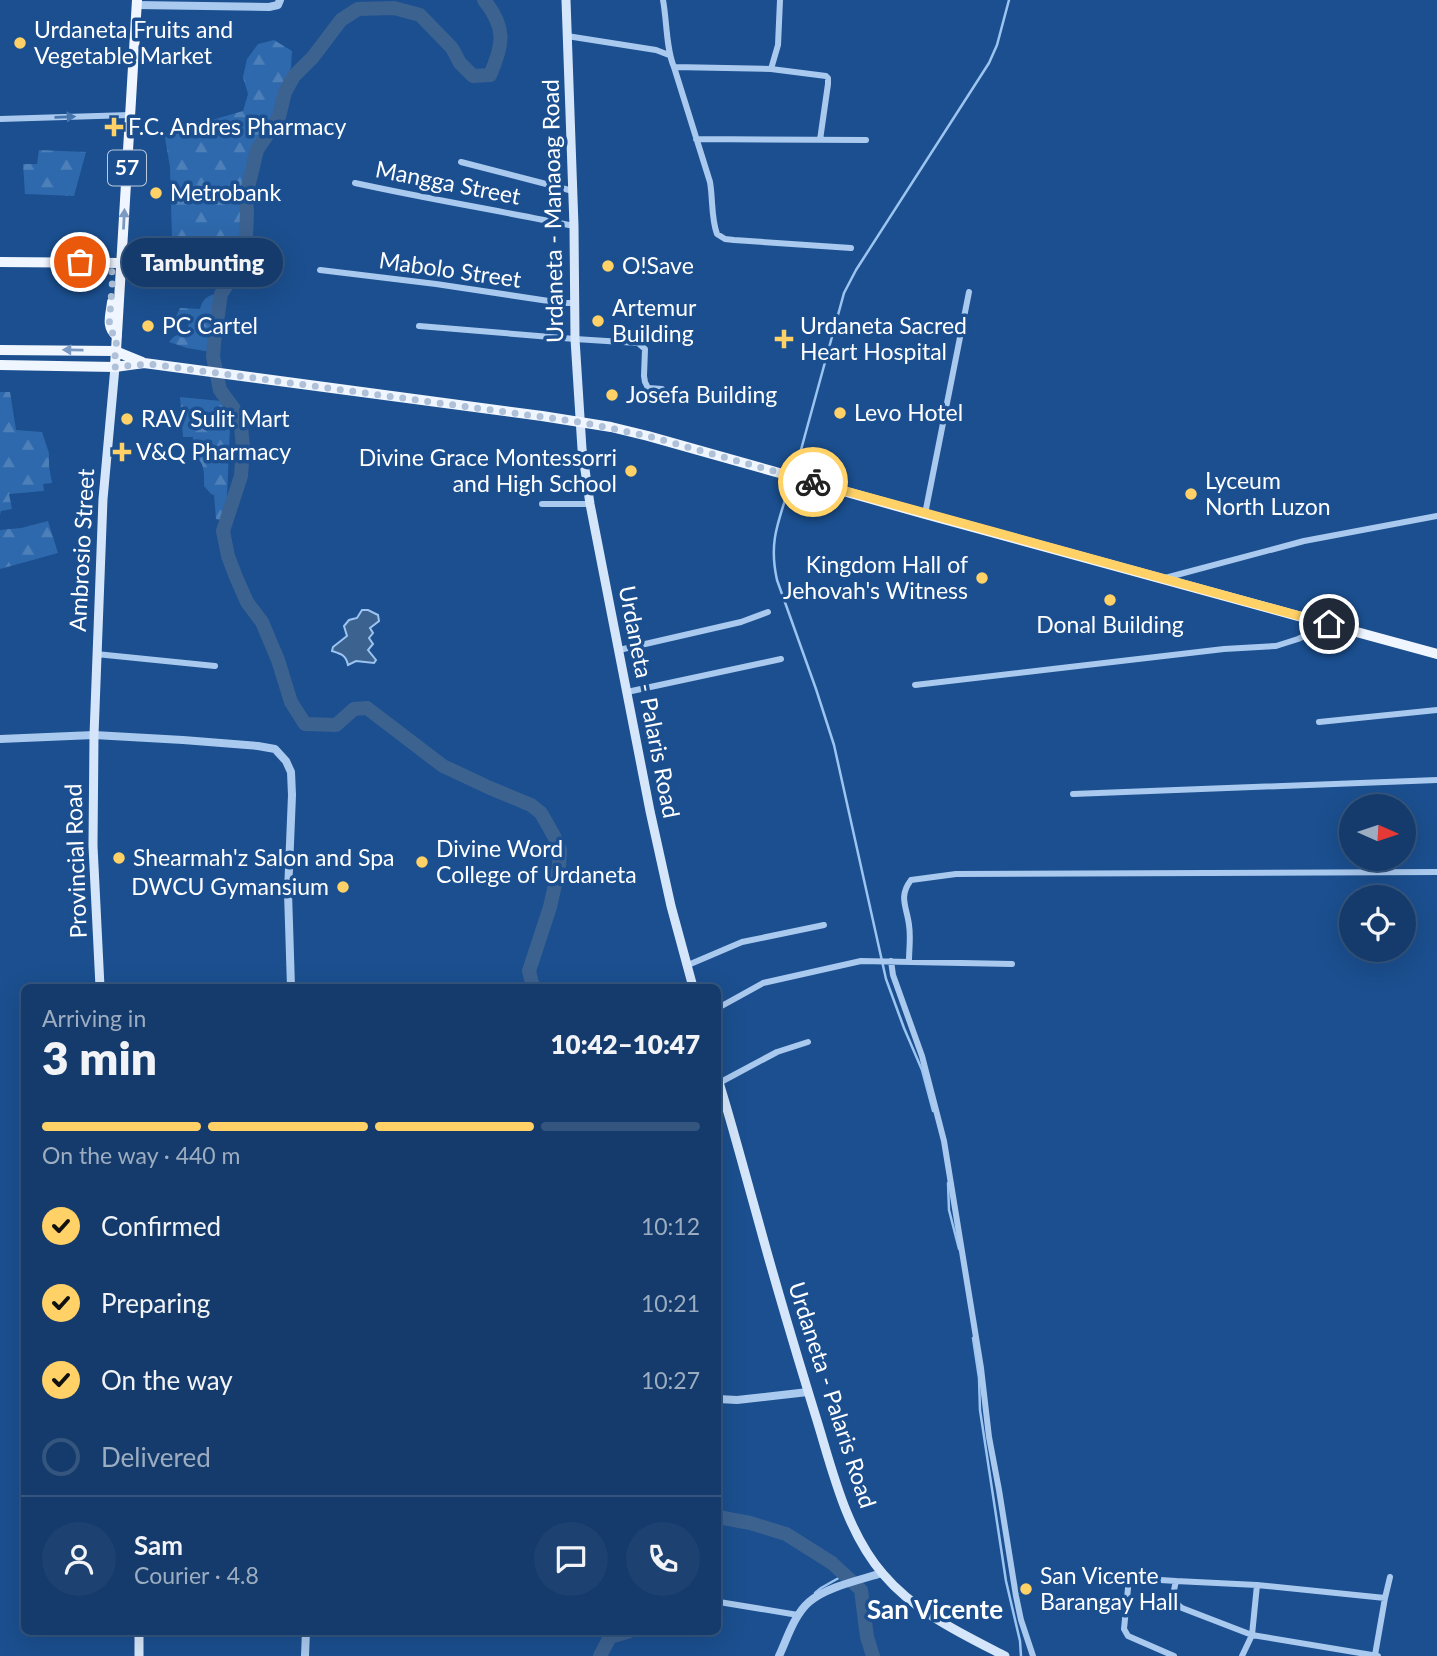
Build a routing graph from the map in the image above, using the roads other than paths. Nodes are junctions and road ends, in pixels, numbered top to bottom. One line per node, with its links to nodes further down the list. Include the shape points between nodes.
1 (566, 0): 6 (main road, Urdaneta - Manaoag Road)
2 (663, 0): 7 (street)
3 (780, 0): 9 (street, via 778,45)
4 (279, 2): 5 (street, via 269,7)
5 (136, 3): 10 (main road, 57)
6 (567, 36): 7 (street); 17 (main road, Urdaneta - Manaoag Road)
7 (669, 55): 8 (street)
8 (674, 67): 9 (street); 12 (street)
9 (771, 69): 13 (street, via 828,78)
10 (130, 115): 11 (street, one-way to 10); 22 (main road, 57, one-way to 10)
11 (0, 119)
12 (696, 139): 13 (street); 19 (street, via 710,182 719,237)
13 (820, 140): 14 (street)
14 (866, 140)
15 (461, 163): 17 (street)
16 (355, 183): 18 (street, Mangga Street)
17 (573, 191): 18 (main road, Urdaneta - Manaoag Road)
18 (574, 226): 25 (main road, Urdaneta - Manaoag Road)
19 (851, 248)
20 (0, 262): 21 (main road)
21 (107, 262): 22 (main road); 27 (main road, via 113,274 109,327)
22 (121, 263): 27 (main road, 57)
23 (320, 270): 25 (street, Mabolo Street)
24 (970, 292): 40 (street)
25 (574, 303): 28 (main road, Urdaneta - Manaoag Road)
26 (419, 326): 28 (street)
27 (117, 336): 31 (main road, 57)
28 (575, 339): 36 (street, via 641,344 645,382 648,388); 37 (main road, Urdaneta - Manaoag Road)
29 (0, 350): 30 (main road)
30 (30, 350): 31 (main road, one-way to 30); 34 (main road)
31 (116, 351): 32 (main road); 35 (main road, 57)
32 (144, 363): 35 (main road); 37 (main road)
33 (0, 365): 34 (main road)
34 (30, 366): 35 (main road)
35 (114, 367): 46 (main road, Ambrosio Street)
36 (662, 389)
37 (580, 422): 39 (main road, Urdaneta - Palaris Road); 40 (main road, via 648,436)
38 (541, 504): 39 (street)
39 (590, 504): 45 (main road, Urdaneta - Palaris Road)
40 (925, 514): 42 (main road)
41 (1437, 516): 42 (street, via 1304,541)
42 (1163, 578): 44 (main road)
43 (768, 612): 45 (street)
44 (1329, 624): 47 (main road); 50 (street, via 1276,646)
45 (619, 650): 51 (main road, Urdaneta - Palaris Road)
46 (96, 654): 49 (street); 54 (main road, Ambrosio Street)
47 (1437, 654)
48 (782, 659): 51 (street)
49 (215, 666)
50 (915, 685)
51 (627, 692): 63 (main road, Urdaneta - Palaris Road, via 671,906)
52 (1437, 710): 53 (street)
53 (1319, 722)
54 (94, 735): 55 (street); 64 (main road, Provincial Road, via 93,846); 65 (street, via 258,746 275,749 286,761 292,795)
55 (0, 739)
56 (1437, 780): 57 (street)
57 (1073, 794)
58 (1437, 872): 61 (street, via 956,874 911,880 904,902)
59 (824, 925): 63 (street, via 741,942)
60 (888, 961): 61 (street); 67 (street, via 763,983); 90 (street, via 922,1056 944,1141 1016,1595)
61 (909, 961): 62 (street)
62 (1012, 964)
63 (688, 965): 66 (main road, Urdaneta - Palaris Road)
64 (100, 984)
65 (291, 984)
66 (692, 984)
67 (721, 1006)
68 (808, 1042): 69 (street)
69 (721, 1080)
70 (721, 1091): 71 (main road, Urdaneta - Palaris Road)
71 (808, 1392): 72 (street); 73 (main road, Urdaneta - Palaris Road, via 855,1531)
72 (721, 1399)
73 (881, 1573): 81 (street, via 824,1592); 89 (main road, Urdaneta - Palaris Road, via 925,1611)
74 (1110, 1577): 76 (street)
75 (1390, 1577): 79 (street)
76 (1129, 1578): 77 (street); 91 (street, via 1125,1632)
77 (1175, 1581): 78 (street); 84 (street, via 1176,1604)
78 (1257, 1585): 79 (street); 84 (street)
79 (1385, 1598): 93 (street)
80 (721, 1602): 81 (street)
81 (798, 1615): 88 (street)
82 (139, 1635): 86 (main road)
83 (306, 1635): 87 (street)
84 (1252, 1635): 85 (street); 92 (street)
85 (1358, 1655): 93 (street)
86 (139, 1656)
87 (305, 1656)
88 (779, 1656)
89 (1005, 1656)
90 (1033, 1656)
91 (1174, 1656)
92 (1242, 1656)
93 (1377, 1656)

